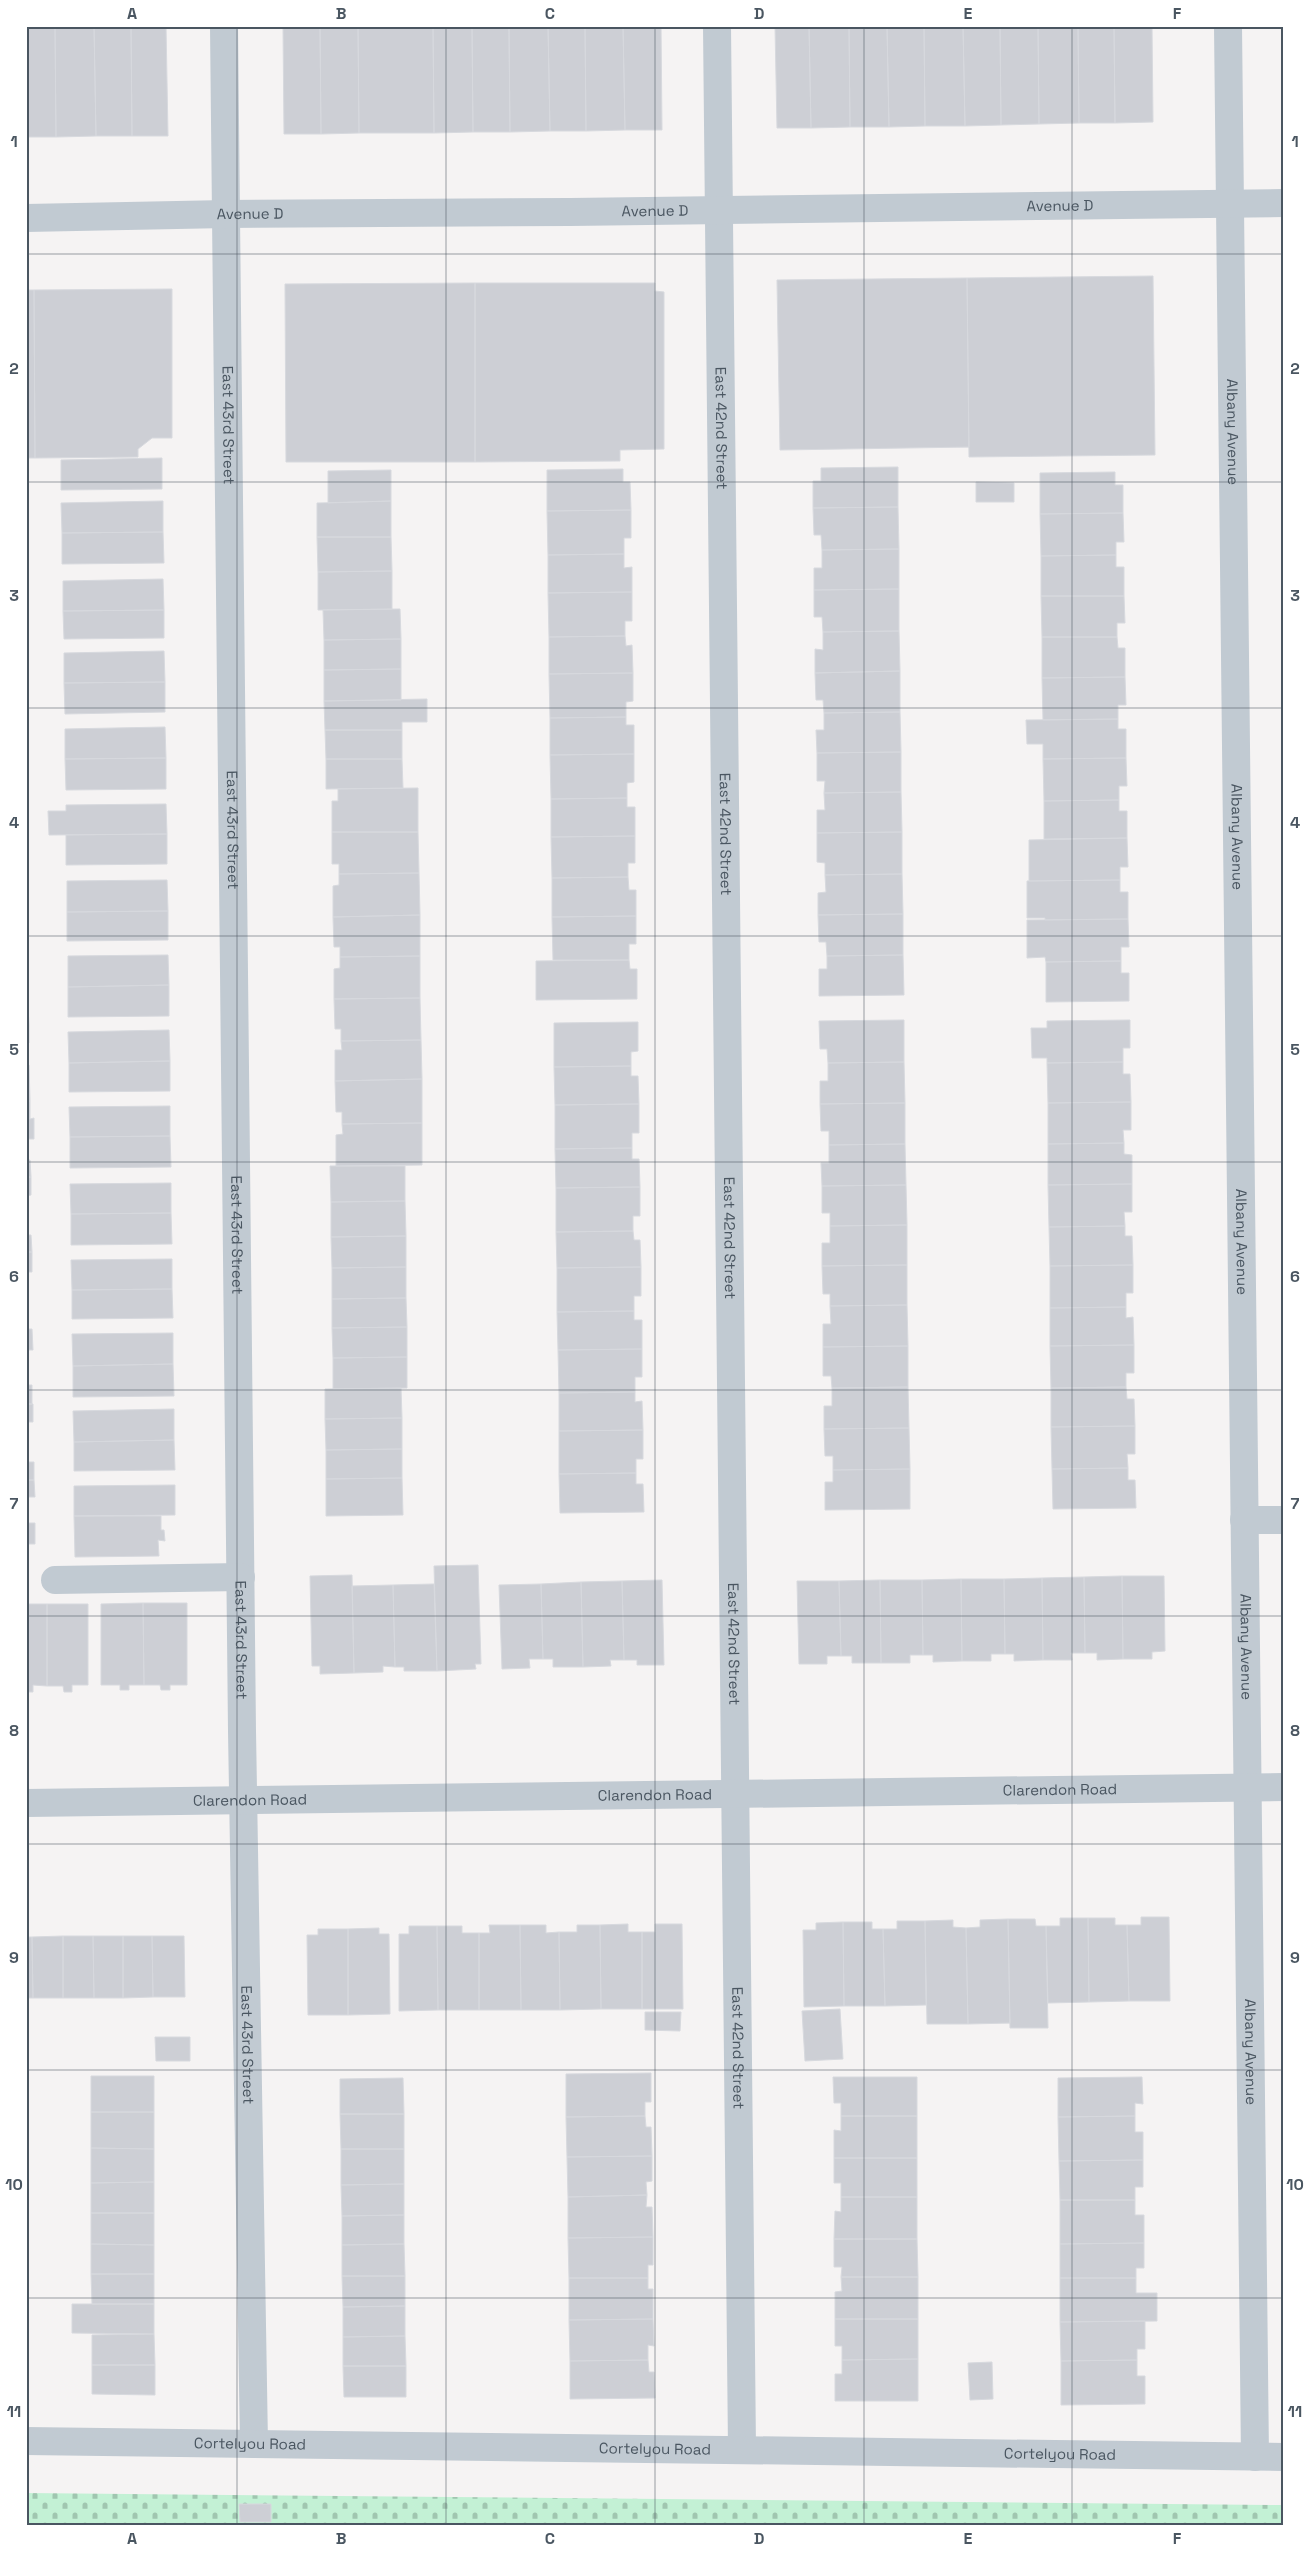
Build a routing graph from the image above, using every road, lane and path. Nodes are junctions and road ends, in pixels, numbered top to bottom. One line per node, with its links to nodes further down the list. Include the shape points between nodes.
1 (224, 26): 7 (street, East 43rd Street)
2 (717, 26): 6 (street, East 42nd Street)
3 (1228, 26): 5 (street, Albany Avenue)
4 (1283, 202): 5 (street, Avenue D)
5 (1230, 203): 6 (street, Avenue D); 9 (street, Albany Avenue)
6 (720, 210): 7 (street, Avenue D); 15 (street, East 42nd Street)
7 (227, 214): 8 (street, Avenue D); 11 (street, East 43rd Street)
8 (26, 218)
9 (1244, 1520): 10 (street); 13 (street, Albany Avenue)
10 (1283, 1520)
11 (240, 1577): 12 (street); 16 (street, East 43rd Street)
12 (54, 1580)
13 (1247, 1788): 14 (street, Clarendon Road); 15 (street, Clarendon Road); 21 (street, Albany Avenue)
14 (1283, 1788)
15 (735, 1795): 16 (street, Clarendon Road); 20 (street, East 42nd Street)
16 (243, 1801): 17 (street, Clarendon Road); 19 (street, East 43rd Street)
17 (26, 1803)
18 (26, 2441): 19 (street, Cortelyou Road)
19 (254, 2444): 20 (street, Cortelyou Road)
20 (742, 2449): 21 (street, Cortelyou Road)
21 (1255, 2457): 22 (street, Cortelyou Road)
22 (1283, 2457)

